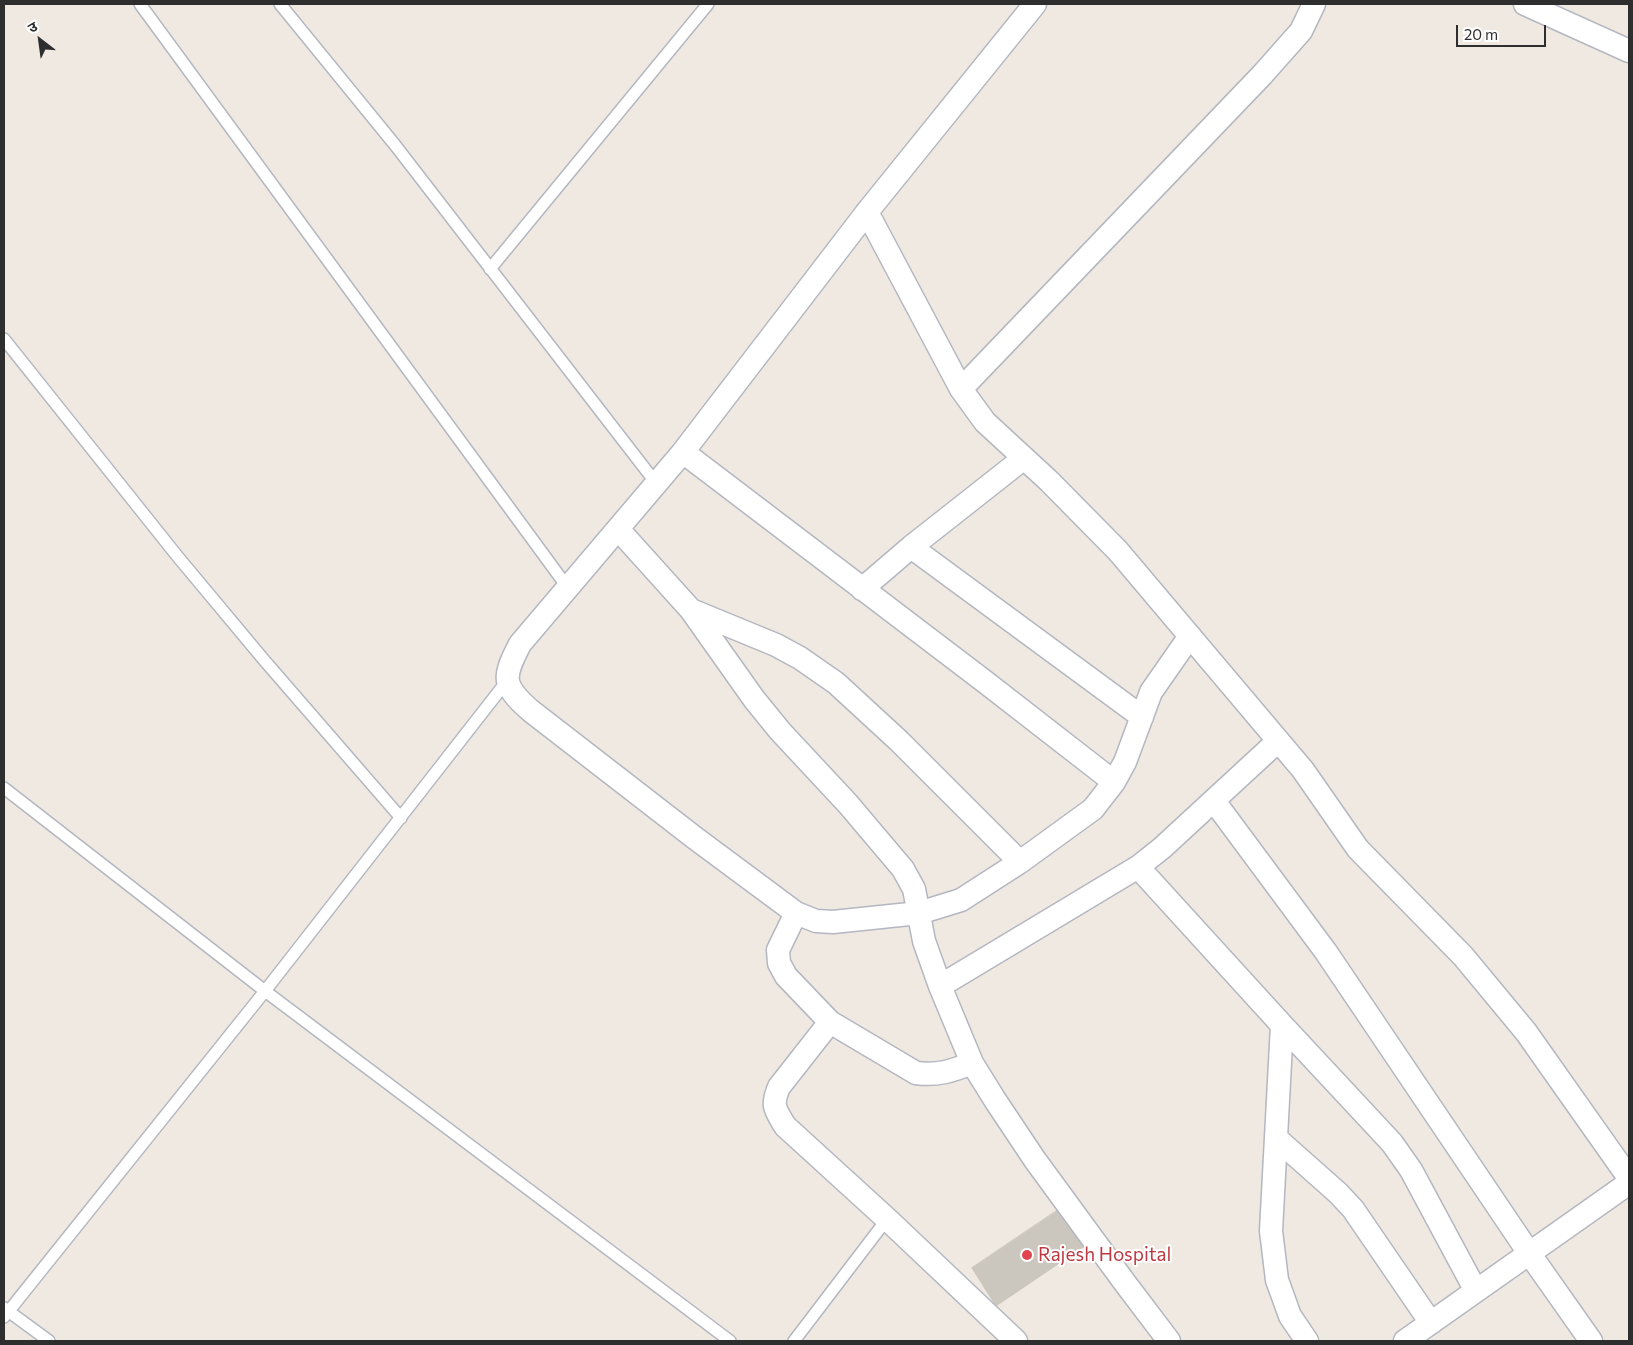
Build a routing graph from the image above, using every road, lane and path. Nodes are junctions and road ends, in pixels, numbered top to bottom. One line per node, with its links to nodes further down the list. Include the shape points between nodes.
1 (140, 4): 17 (lane)
2 (280, 4): 9 (lane, via 395,145)
3 (708, 4): 9 (lane)
4 (1035, 4): 8 (street)
5 (1314, 4): 11 (street, via 1301,31 1262,75)
6 (1525, 4): 7 (street)
7 (1629, 51)
8 (867, 212): 11 (street); 12 (street)
9 (490, 270): 14 (lane)
10 (4, 339): 27 (lane, via 178,557)
11 (961, 389): 13 (street, via 985,422)
12 (683, 452): 14 (street); 18 (street)
13 (1024, 458): 16 (street); 20 (street, via 1118,551)
14 (656, 483): 15 (street)
15 (618, 529): 17 (street); 19 (street)
16 (912, 547): 18 (street); 22 (street)
17 (568, 588): 21 (street, via 520,644 508,667)
18 (862, 589): 24 (street)
19 (691, 610): 28 (street, via 776,645 836,683); 31 (street, via 780,731 904,869 914,889)
20 (1190, 636): 22 (street, via 1152,692); 23 (street)
21 (507, 681): 27 (lane); 30 (street, via 516,699 531,711)
22 (1142, 717): 24 (street)
23 (1278, 741): 26 (street); 38 (street, via 1303,770 1358,849 1463,956 1526,1032)
24 (1114, 782): 28 (street, via 1093,809)
25 (4, 788): 33 (lane)
26 (1214, 801): 29 (street); 41 (street, via 1326,952)
27 (401, 818): 33 (lane)
28 (1020, 862): 31 (street, via 961,900)
29 (1138, 867): 32 (street); 35 (street)
30 (796, 912): 31 (street, via 816,921 833,922); 34 (street, via 778,950 779,962 786,976)
31 (919, 913): 32 (street, via 924,941)
32 (940, 986): 36 (street)
33 (265, 991): 43 (lane); 46 (lane)
34 (830, 1022): 36 (street, via 916,1073 951,1072); 40 (street, via 779,1086 774,1098 776,1111 785,1126)
35 (1282, 1025): 37 (street); 42 (street, via 1401,1154)
36 (972, 1064): 49 (street, via 1041,1167)
37 (1276, 1138): 44 (street, via 1353,1209); 50 (street, via 1271,1231 1277,1280 1290,1316)
38 (1629, 1178)
39 (1629, 1183): 41 (street)
40 (887, 1219): 47 (lane); 48 (street)
41 (1529, 1254): 42 (street); 52 (street)
42 (1476, 1291): 44 (street)
43 (5, 1312): 45 (lane)
44 (1431, 1323): 51 (street)
45 (49, 1341)
46 (730, 1341)
47 (794, 1341)
48 (1016, 1341)
49 (1169, 1341)
50 (1307, 1341)
51 (1404, 1341)
52 (1591, 1341)

